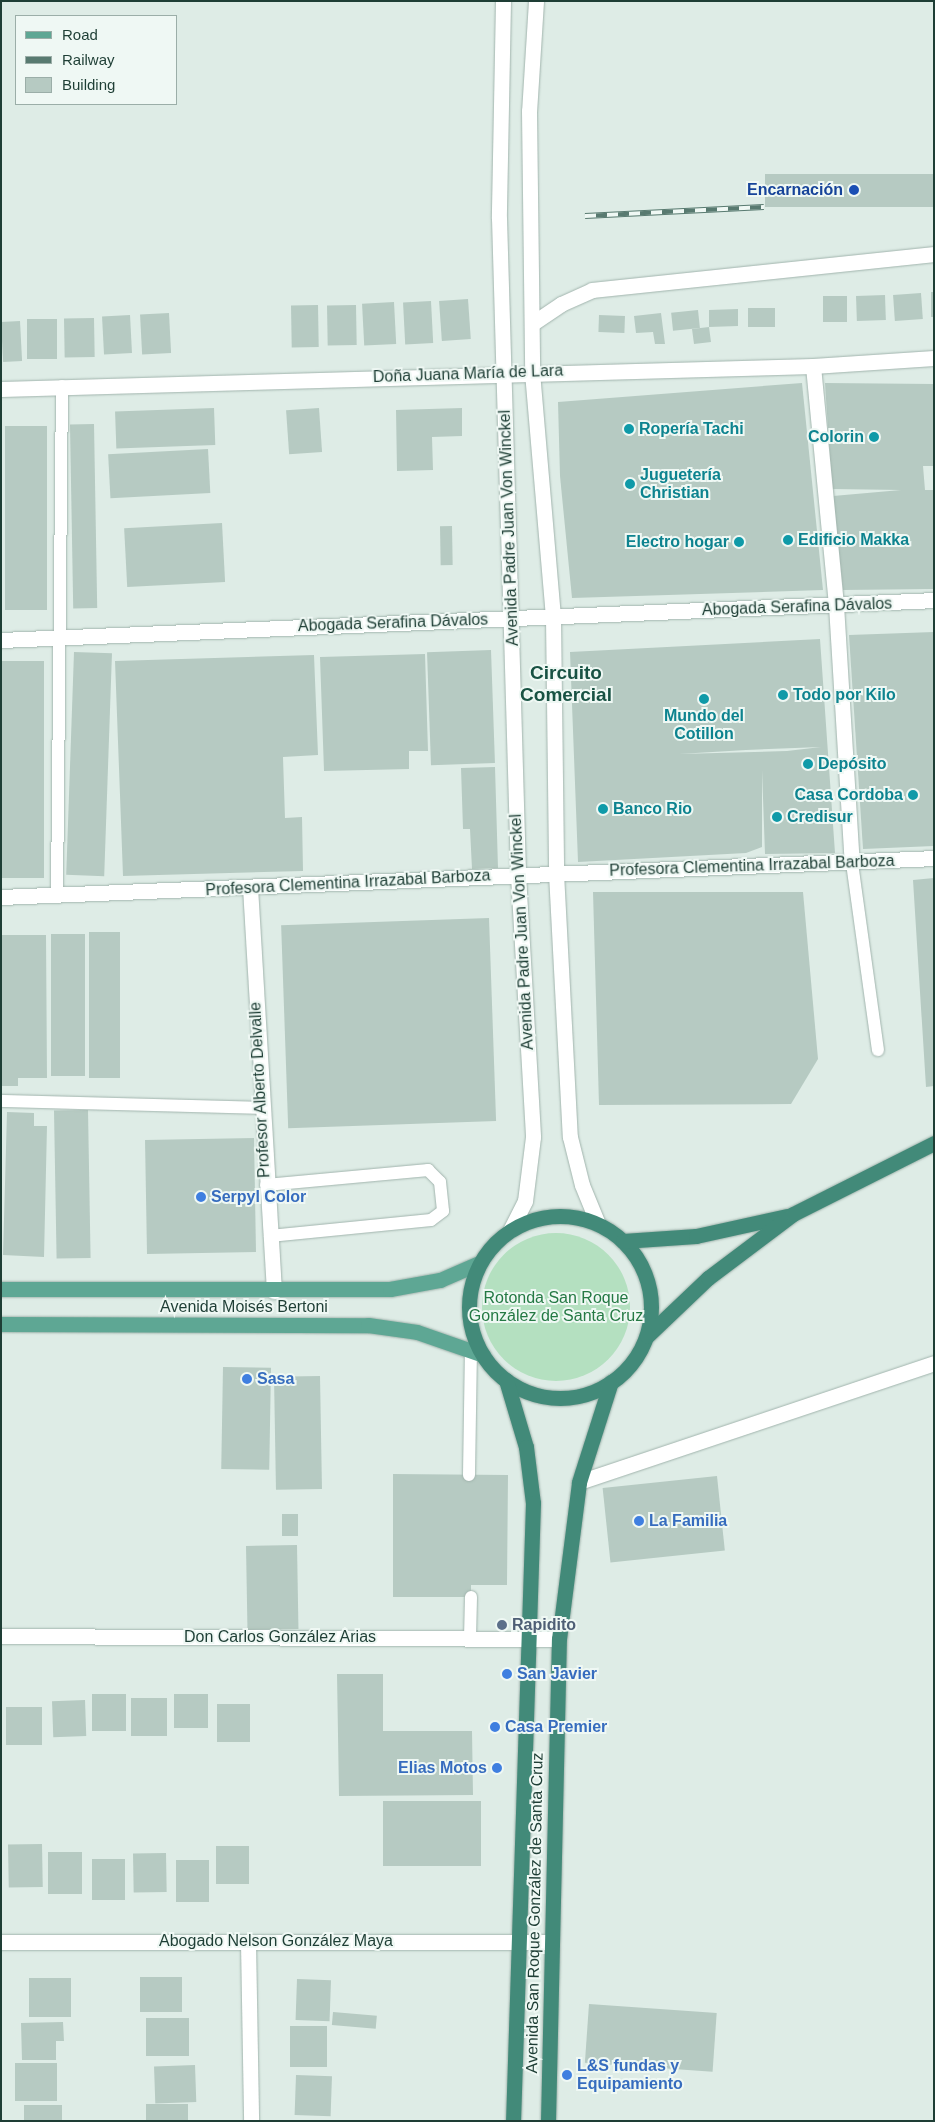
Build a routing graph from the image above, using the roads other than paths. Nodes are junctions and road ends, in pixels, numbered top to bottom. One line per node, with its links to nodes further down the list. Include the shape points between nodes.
1 (503, 1): 8 (street, Avenida Padre Juan Von Winckel, via 497,112)
2 (536, 1): 4 (street, Avenida Padre Juan Von Winckel, via 529,111)
3 (934, 254): 4 (street, via 592,290 561,304)
4 (533, 323): 7 (street, Avenida Padre Juan Von Winckel)
5 (934, 358): 6 (street, Doña Juana María de Lara)
6 (813, 366): 7 (street, Doña Juana María de Lara); 12 (street)
7 (532, 372): 8 (street, Doña Juana María de Lara); 13 (street, Avenida Padre Juan Von Winckel)
8 (504, 374): 9 (street, Doña Juana María de Lara); 14 (street, Avenida Padre Juan Von Winckel)
9 (62, 386): 10 (street, Doña Juana María de Lara); 15 (lane)
10 (1, 389)
11 (934, 600): 12 (street, Abogada Serafina Dávalos)
12 (836, 605): 13 (street, Abogada Serafina Dávalos); 18 (street)
13 (553, 617): 14 (street, Abogada Serafina Dávalos); 19 (street, Avenida Padre Juan Von Winckel)
14 (512, 619): 15 (street, Abogada Serafina Dávalos); 20 (street, Avenida Padre Juan Von Winckel)
15 (63, 636): 16 (street, Abogada Serafina Dávalos); 22 (lane)
16 (1, 640)
17 (934, 858): 18 (street, Profesora Clementina Irrazabal Barboza)
18 (852, 863): 19 (street, Profesora Clementina Irrazabal Barboza); 24 (lane)
19 (556, 873): 20 (street, Profesora Clementina Irrazabal Barboza); 30 (street, Avenida Padre Juan Von Winckel, via 570,1137 582,1185)
20 (518, 875): 21 (street, Profesora Clementina Irrazabal Barboza); 31 (street, Avenida Padre Juan Von Winckel, via 532,1146 525,1201)
21 (250, 888): 22 (street, Profesora Clementina Irrazabal Barboza); 26 (street, Profesor Alberto Delvalle)
22 (58, 894): 23 (street, Profesora Clementina Irrazabal Barboza)
23 (1, 897)
24 (878, 1050)
25 (1, 1101): 26 (lane)
26 (260, 1108): 28 (street, Profesor Alberto Delvalle)
27 (934, 1143): 29 (highway)
28 (266, 1185): 32 (street, Profesor Alberto Delvalle); 32 (lane, via 428,1170 440,1182 443,1211 431,1220)
29 (793, 1214): 33 (highway, via 696,1236); 38 (highway, via 708,1278)
30 (598, 1224): 31 (highway, via 573,1216 547,1216); 33 (highway)
31 (510, 1230): 34 (highway)
32 (270, 1236): 36 (street, Profesor Alberto Delvalle)
33 (623, 1241): 38 (highway, via 641,1264 650,1292)
34 (479, 1263): 36 (main road, Avenida Moisés Bertoni, via 416,1287); 39 (highway, via 468,1309)
35 (1, 1289): 36 (main road, Avenida Moisés Bertoni)
36 (274, 1291)
37 (1, 1324): 39 (main road, Avenida Moisés Bertoni, via 368,1325 417,1332)
38 (647, 1336): 42 (highway, via 633,1362)
39 (477, 1352): 41 (highway); 43 (lane)
40 (934, 1363): 44 (street)
41 (506, 1380): 42 (highway, via 552,1398 577,1396); 48 (highway, Avenida San Roque González de Santa Cruz, via 531,1476)
42 (611, 1382): 44 (highway, Avenida San Roque González de Santa Cruz)
43 (469, 1475)
44 (579, 1482): 49 (highway, Avenida San Roque González de Santa Cruz)
45 (471, 1597): 47 (lane)
46 (1, 1636): 47 (street, Don Carlos González Arias)
47 (470, 1638): 48 (street, Don Carlos González Arias)
48 (526, 1638): 49 (street, Don Carlos González Arias); 50 (highway, Avenida San Roque González de Santa Cruz)
49 (559, 1639): 53 (highway, Avenida San Roque González de Santa Cruz)
50 (516, 1941): 52 (street, Abogado Nelson González Maya); 53 (street, Abogado Nelson González Maya); 55 (highway, Avenida San Roque González de Santa Cruz)
51 (1, 1942): 52 (street, Abogado Nelson González Maya)
52 (248, 1942): 54 (street)
53 (550, 1942): 56 (highway, Avenida San Roque González de Santa Cruz)
54 (251, 2121)
55 (513, 2121)
56 (548, 2121)

